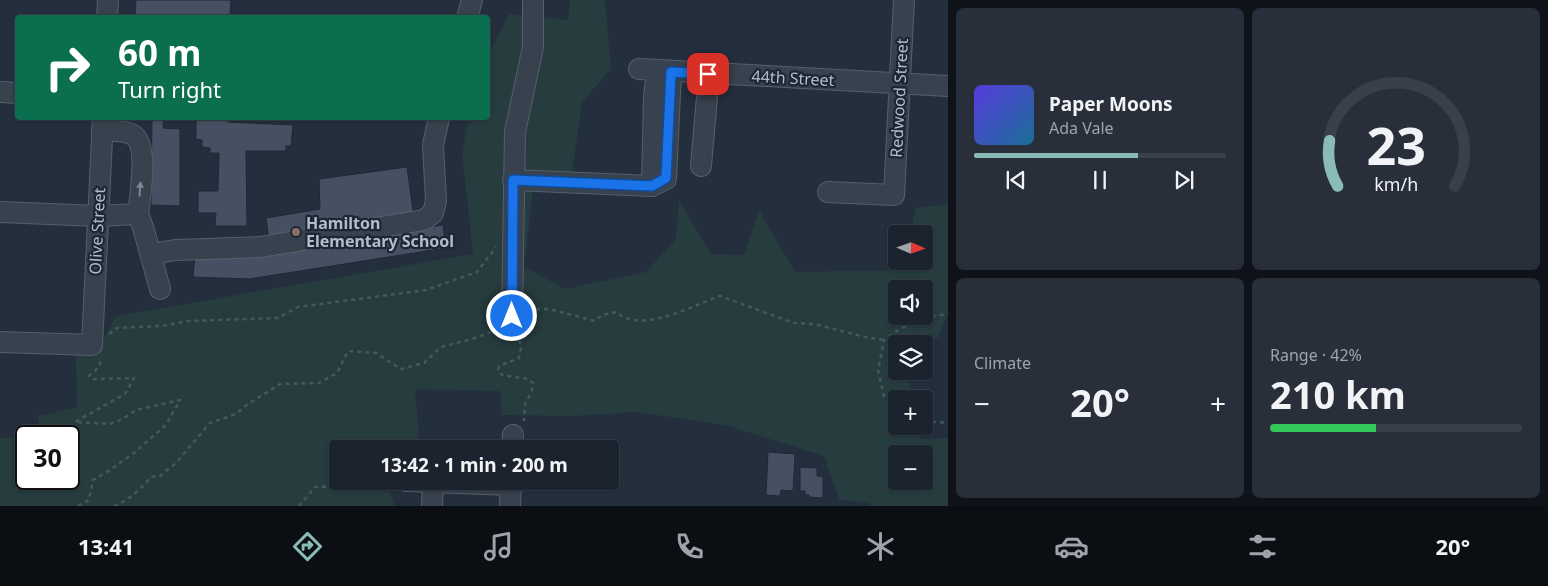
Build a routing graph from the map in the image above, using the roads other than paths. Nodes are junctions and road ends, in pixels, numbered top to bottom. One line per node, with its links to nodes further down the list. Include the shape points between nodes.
1 (108, 0): 5 (street)
2 (472, 0): 6 (street)
3 (534, 0): 15 (street, via 532,47 514,132)
4 (904, 0): 8 (street, Redwood Street)
5 (107, 15)
6 (468, 15)
7 (708, 74): 8 (street, 44th Street); 14 (street); 15 (street, 44th Street, via 656,71 652,186)
8 (900, 83): 9 (street, 44th Street); 16 (street, Redwood Street, via 894,195)
9 (948, 86)
10 (0, 92): 11 (street)
11 (15, 93)
12 (439, 120): 20 (street, via 433,145 436,201 432,213 424,220 260,248 174,250)
13 (102, 124): 18 (street, one-way to 13, via 143,155 139,142 133,135); 19 (street, Olive Street)
14 (701, 166)
15 (513, 180): 22 (street)
16 (828, 192)
17 (0, 212): 19 (street)
18 (138, 214): 19 (street); 20 (street)
19 (98, 216): 23 (street, Olive Street, via 100,347)
20 (150, 254): 21 (street)
21 (160, 289)
22 (512, 316)
23 (0, 342)
24 (433, 490): 26 (street)
25 (511, 490): 27 (street)
26 (432, 506)
27 (510, 506)

